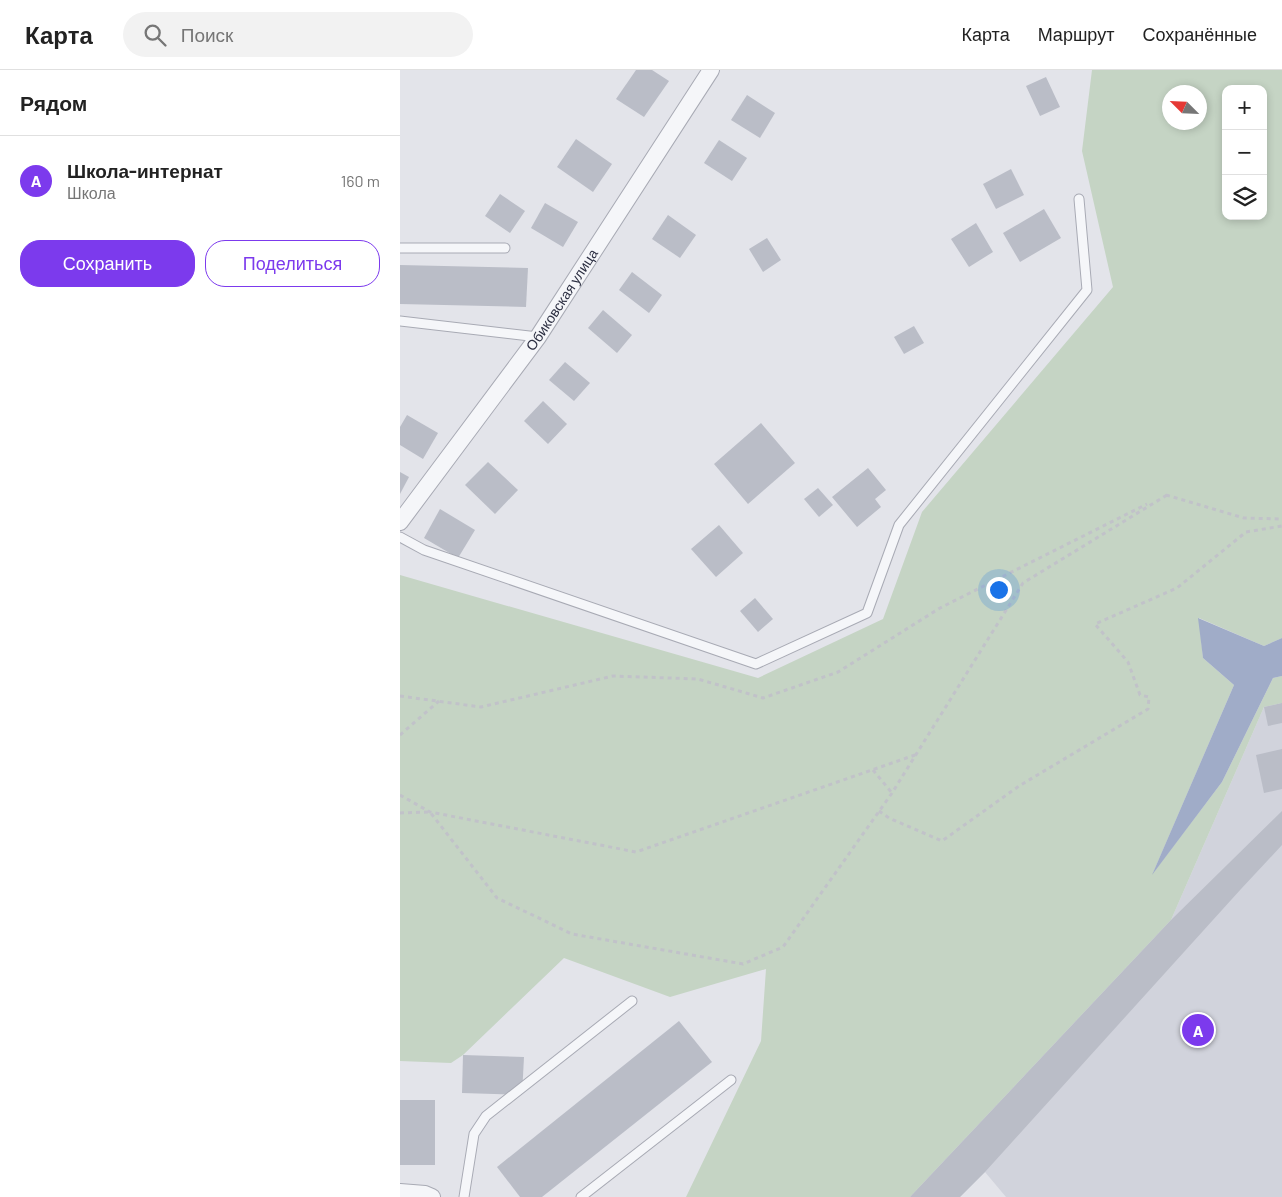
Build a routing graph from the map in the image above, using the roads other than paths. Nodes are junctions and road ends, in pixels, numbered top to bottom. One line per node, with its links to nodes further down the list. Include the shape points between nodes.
1 (711, 70): 6 (street, Обиковская улица)
2 (1079, 199): 8 (lane, via 1087,290 899,526 867,613 756,664 424,550)
3 (400, 248): 4 (lane)
4 (505, 248)
5 (400, 321): 6 (lane)
6 (538, 337): 7 (street, Обиковская улица)
7 (400, 522)
8 (400, 537)
9 (632, 1001): 13 (lane, via 486,1116 474,1134)
10 (731, 1080): 14 (lane)
11 (400, 1192): 12 (street)
12 (432, 1197)
13 (464, 1197)
14 (581, 1197)

